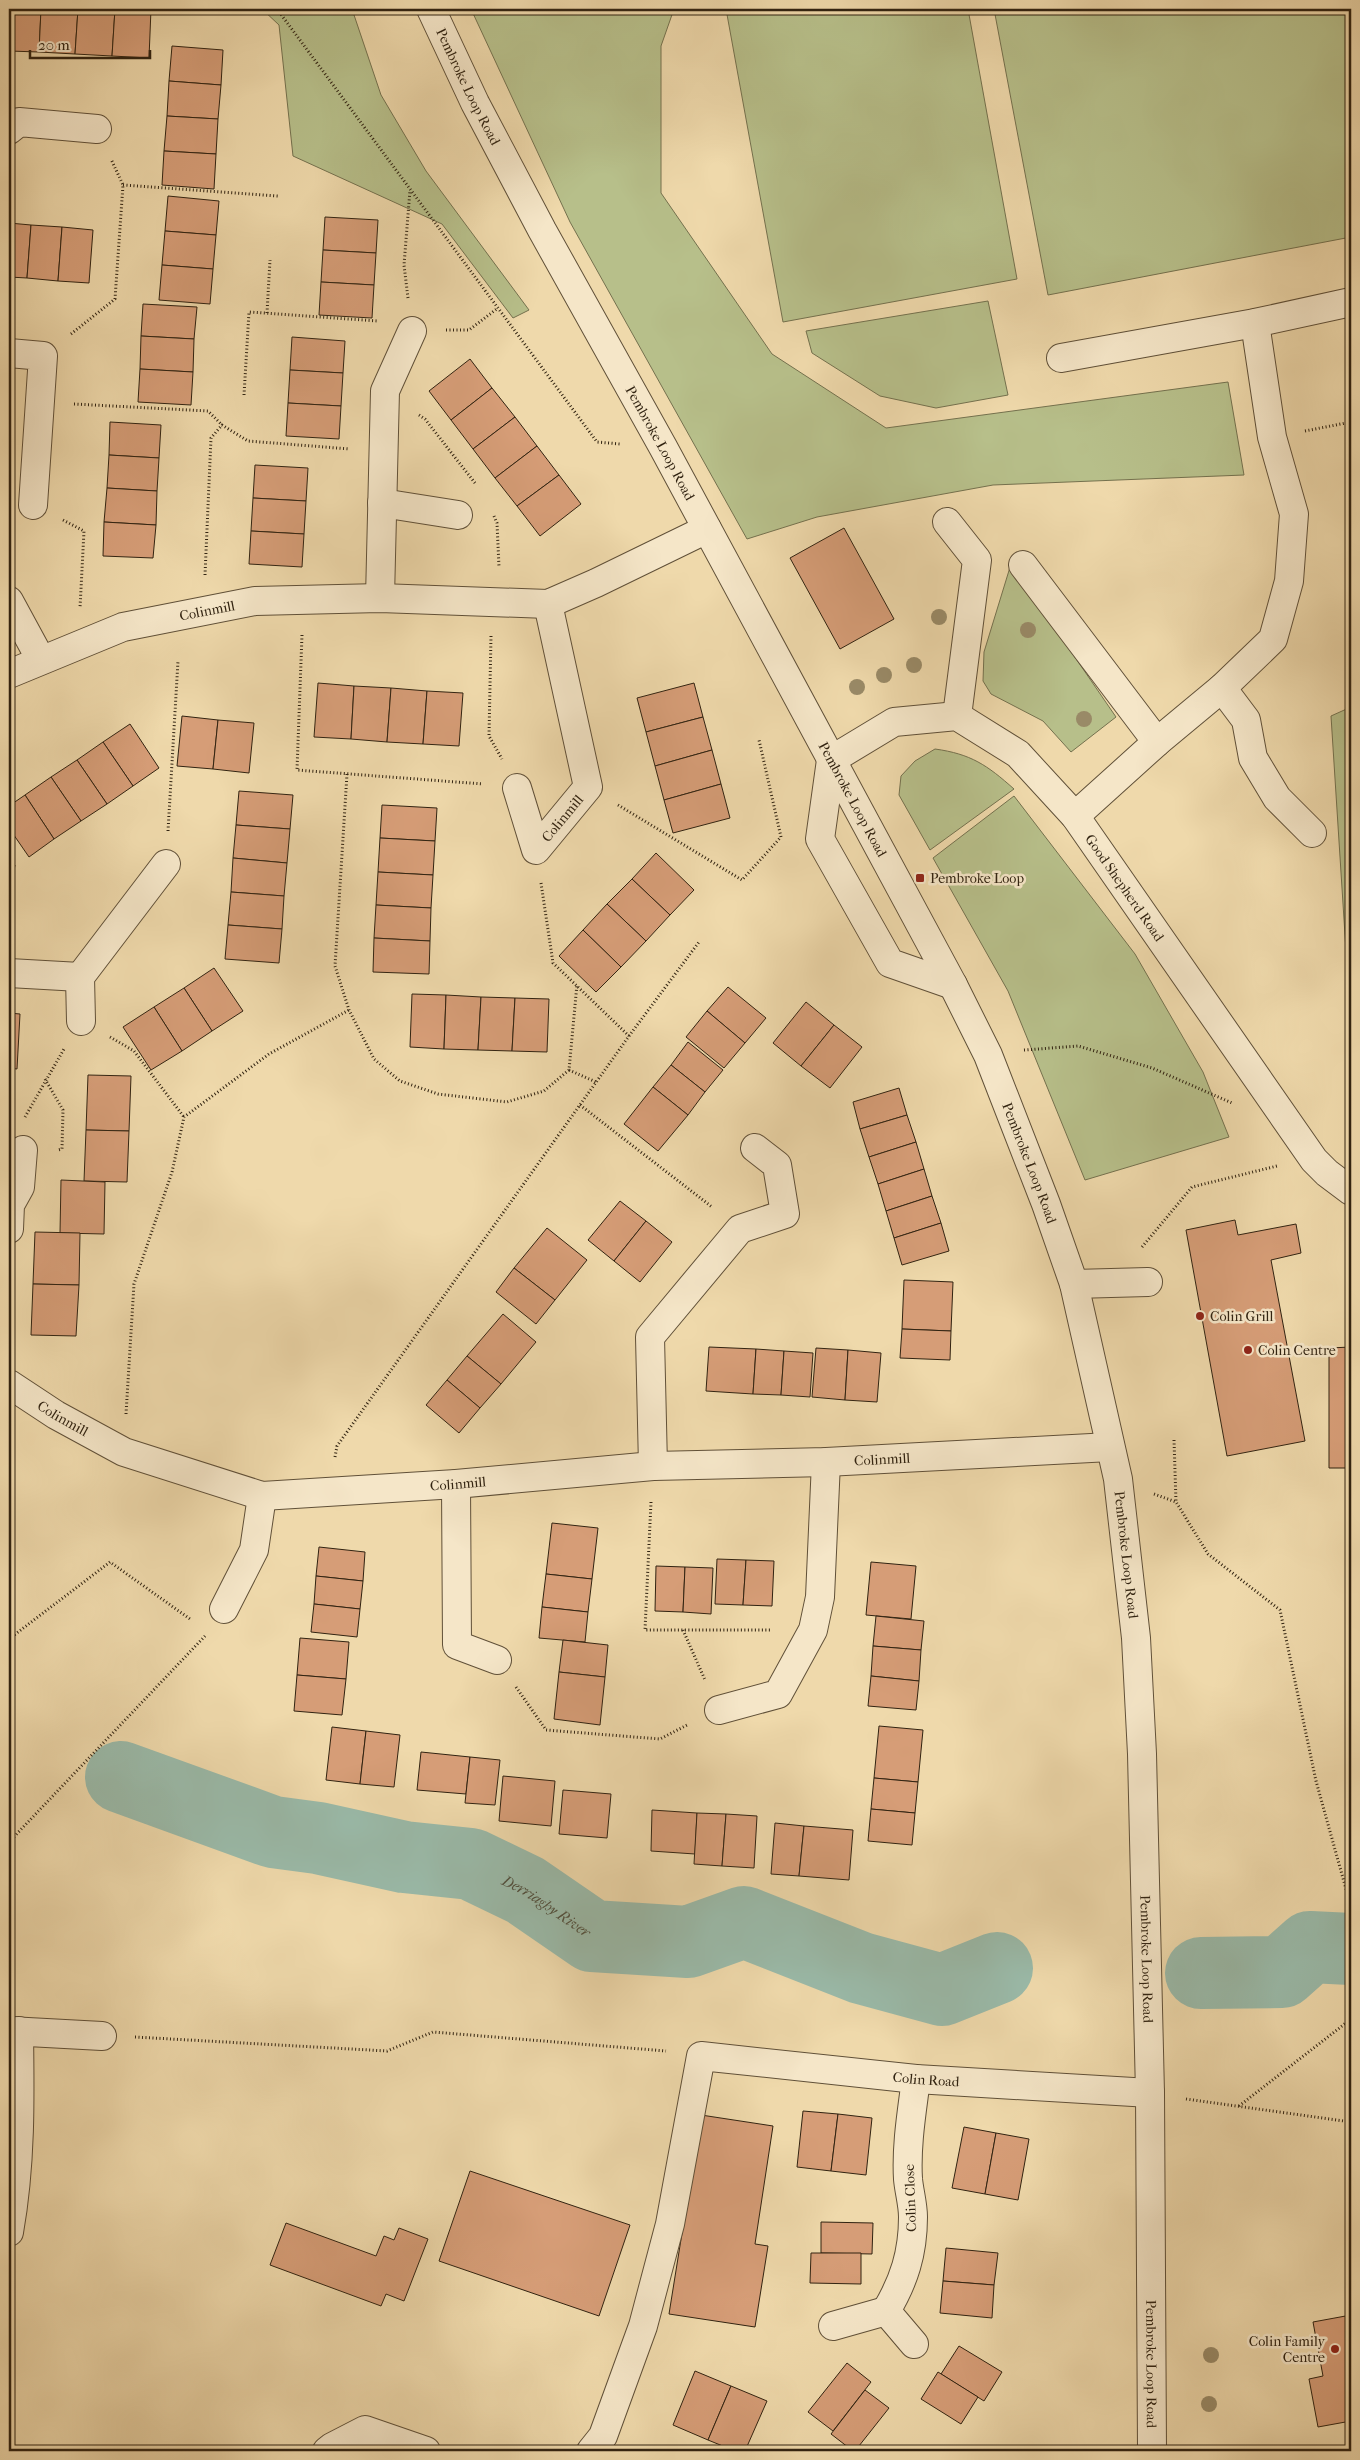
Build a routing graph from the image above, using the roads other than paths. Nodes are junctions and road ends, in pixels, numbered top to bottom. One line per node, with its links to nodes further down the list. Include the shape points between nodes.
1 (431, 9): 13 (street, Pembroke Loop Road, via 475,103 542,230)
2 (9, 130): 3 (street, via 19,122)
3 (98, 130)
4 (1351, 302): 5 (street)
5 (1255, 323): 8 (street); 20 (street, via 1272,438 1294,514 1289,581 1273,638)
6 (412, 331): 9 (street, via 385,392)
7 (9, 353): 10 (street, via 43,356)
8 (1061, 358)
9 (382, 503): 11 (street); 15 (street)
10 (33, 505)
11 (458, 516)
12 (947, 522): 21 (street, via 977,560)
13 (707, 529): 17 (street, Colinmill); 23 (street, Pembroke Loop Road)
14 (1023, 565): 22 (street)
15 (380, 598): 17 (street, Colinmill); 18 (street, Colinmill, via 255,601 123,626)
16 (9, 601): 18 (street)
17 (548, 604): 24 (street, Colinmill, via 588,787 536,850)
18 (41, 660): 19 (street, Colinmill)
19 (9, 674)
20 (1222, 688): 22 (street); 26 (street, via 1246,720 1253,758 1276,798)
21 (957, 716): 23 (street, via 894,722); 25 (street, Good Shepherd Road, via 1018,754)
22 (1156, 742): 25 (street)
23 (831, 760): 30 (street, Pembroke Loop Road); 30 (street, via 820,839 890,963)
24 (518, 788)
25 (1074, 816): 34 (street, Good Shepherd Road, via 1314,1160)
26 (1312, 833)
27 (166, 864): 29 (street)
28 (9, 973): 29 (street)
29 (80, 977): 31 (street)
30 (954, 985): 37 (street, Pembroke Loop Road, via 988,1055)
31 (80, 1021)
32 (755, 1148): 41 (street, via 777,1165 785,1214 740,1229 650,1337)
33 (23, 1150): 35 (street, via 20,1187 10,1205)
34 (1351, 1191)
35 (9, 1229)
36 (1148, 1282): 37 (street)
37 (1074, 1284): 39 (street, Pembroke Loop Road)
38 (9, 1384): 43 (street, Colinmill, via 56,1415 124,1452)
39 (1110, 1447): 40 (street, Colinmill); 50 (street, Pembroke Loop Road, via 1118,1479 1136,1638)
40 (826, 1462): 41 (street, Colinmill); 46 (street, via 820,1597 813,1630 778,1694)
41 (654, 1466): 42 (street, Colinmill)
42 (456, 1484): 43 (street, Colinmill); 45 (street, via 457,1645)
43 (262, 1496): 44 (street, via 254,1550)
44 (224, 1609)
45 (497, 1660)
46 (719, 1710)
47 (14, 2031): 48 (street); 51 (street, via 20,2128)
48 (102, 2036)
49 (916, 2079): 50 (street, Colin Road); 52 (street, Colin Close, via 908,2154 913,2215 911,2246 901,2286); 57 (street, Colin Road, via 701,2056 670,2224 643,2326 603,2436)
50 (1150, 2093): 58 (street, Pembroke Loop Road)
51 (9, 2232)
52 (886, 2311): 53 (street); 54 (street)
53 (833, 2326)
54 (914, 2344)
55 (328, 2451): 56 (street, via 365,2430)
56 (426, 2451)
57 (591, 2451)
58 (1152, 2451)

